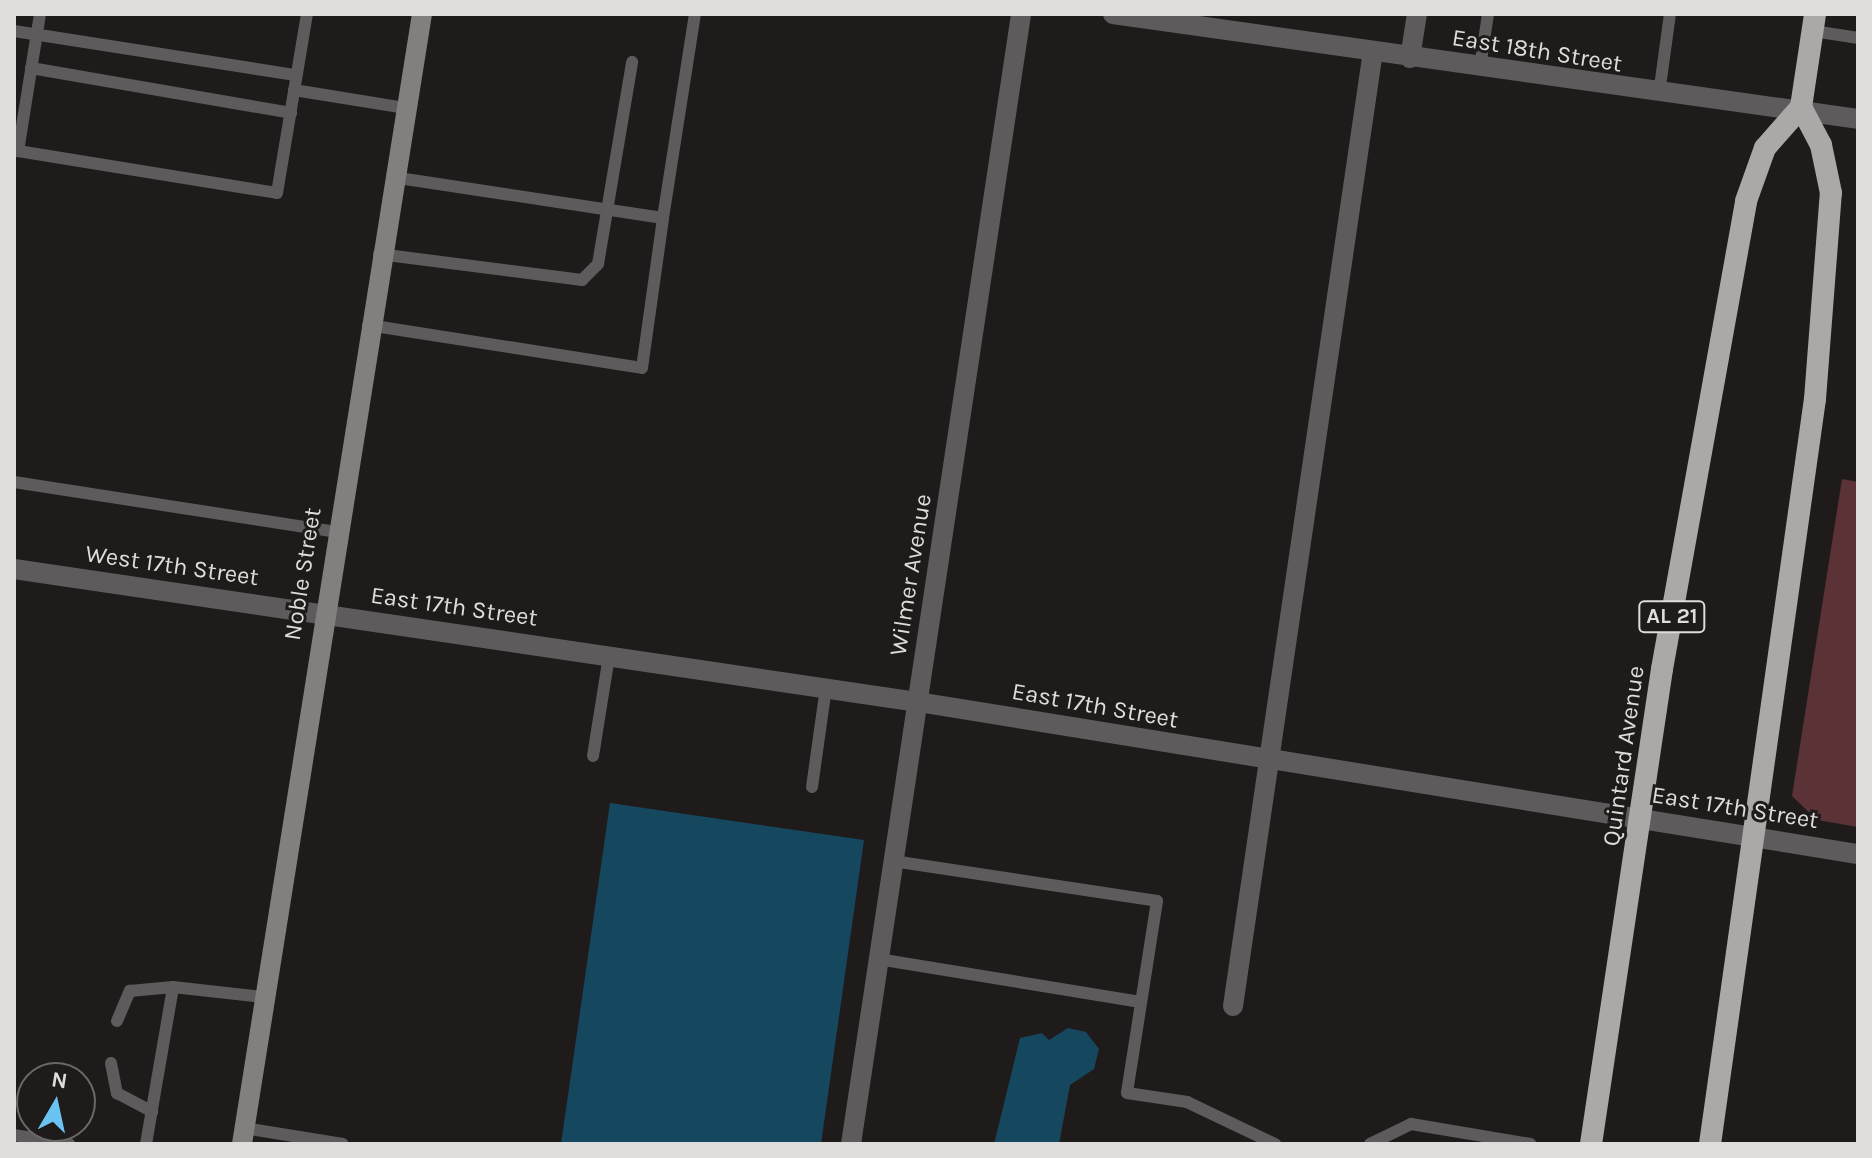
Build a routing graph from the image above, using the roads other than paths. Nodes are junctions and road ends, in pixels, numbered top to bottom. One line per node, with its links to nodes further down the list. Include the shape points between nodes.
1 (40, 14): 12 (lane)
2 (307, 14): 19 (lane)
3 (422, 14): 23 (main road, Noble Street)
4 (695, 14): 28 (lane)
5 (1021, 14): 37 (street, Wilmer Avenue)
6 (1113, 14): 14 (street, East 18th Street)
7 (1417, 14): 15 (street)
8 (1488, 14): 17 (lane)
9 (1670, 14): 21 (lane)
10 (1814, 23): 13 (lane); 22 (highway)
11 (14, 31): 12 (lane)
12 (37, 34): 18 (lane); 19 (lane)
13 (1858, 38)
14 (1373, 51): 15 (street, East 18th Street); 39 (street)
15 (1410, 58): 17 (street, East 18th Street)
16 (632, 62): 27 (lane)
17 (1480, 67): 21 (street, East 18th Street)
18 (31, 68): 24 (lane); 24 (lane, via 18,151 277,193)
19 (296, 75): 20 (lane)
20 (294, 90): 23 (lane); 24 (lane)
21 (1659, 95): 22 (street, East 18th Street)
22 (1801, 107): 25 (street, East 18th Street); 41 (highway, Quintard Avenue / AL 21, via 1765,148 1746,201); 42 (highway, via 1821,145 1831,193 1815,399)
23 (405, 108): 26 (main road, Noble Street)
24 (291, 113)
25 (1858, 119)
26 (392, 177): 27 (lane); 29 (main road, Noble Street)
27 (610, 212): 28 (lane); 29 (lane, via 598,264 568,283)
28 (663, 218): 30 (lane, via 642,368)
29 (379, 254): 30 (main road, Noble Street)
30 (368, 325): 32 (main road, Noble Street)
31 (14, 482): 32 (lane)
32 (336, 532): 34 (main road, Noble Street)
33 (14, 569): 34 (street, West 17th Street)
34 (323, 614): 35 (street, East 17th Street); 47 (main road, Noble Street)
35 (609, 656): 36 (street, East 17th Street); 38 (lane)
36 (826, 688): 37 (street, East 17th Street); 40 (lane)
37 (918, 702): 39 (street, East 17th Street); 44 (street, Wilmer Avenue)
38 (593, 756)
39 (1266, 761): 41 (street, East 17th Street); 49 (street)
40 (812, 787)
41 (1641, 820): 42 (street, East 17th Street); 63 (highway, Quintard Avenue / AL 21)
42 (1753, 838): 43 (street, East 17th Street); 64 (highway)
43 (1858, 854)
44 (893, 861): 45 (street, Wilmer Avenue); 48 (lane, via 1157,901)
45 (878, 959): 48 (lane); 59 (street, Wilmer Avenue)
46 (173, 987): 47 (lane); 50 (lane, via 130,991); 52 (lane)
47 (264, 997): 54 (main road, Noble Street)
48 (1141, 1002): 55 (lane, via 1127,1093 1187,1102)
49 (1233, 1006)
50 (117, 1021)
51 (111, 1063): 52 (lane, via 117,1093)
52 (152, 1112): 57 (lane)
53 (14, 1135): 56 (lane)
54 (243, 1136): 58 (lane)
55 (1258, 1139): 60 (lane)
56 (69, 1144)
57 (146, 1144)
58 (343, 1144)
59 (851, 1144)
60 (1275, 1144)
61 (1370, 1144): 62 (lane, via 1411,1124)
62 (1530, 1144)
63 (1591, 1144)
64 (1710, 1144)

